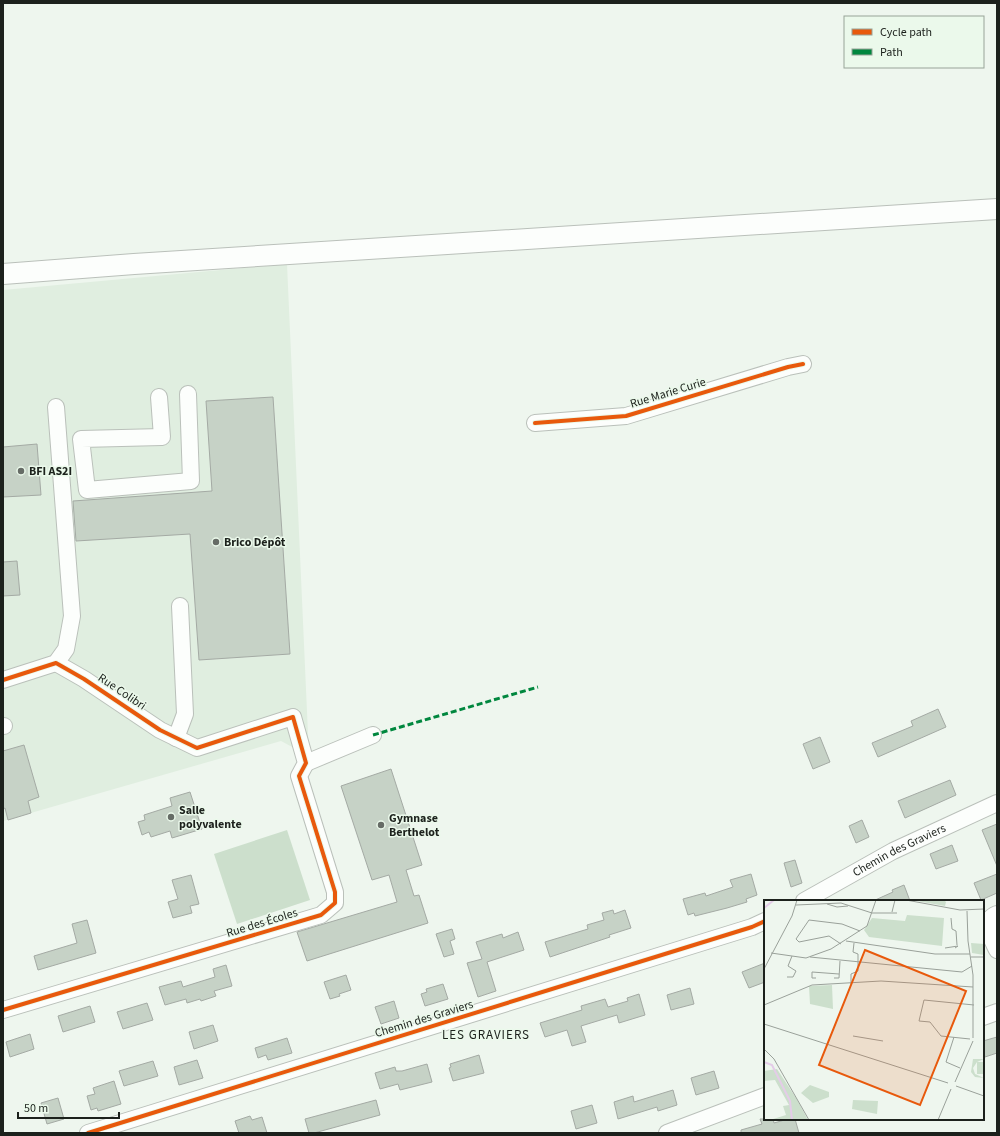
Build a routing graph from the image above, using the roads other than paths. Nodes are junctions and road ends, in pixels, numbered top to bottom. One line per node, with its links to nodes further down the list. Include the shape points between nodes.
1 (997, 209): 2 (main road)
2 (3, 274)
3 (803, 364): 7 (street, Rue Marie Curie, via 626,416)
4 (188, 394): 5 (street, via 191,481 86,490 81,439 162,437)
5 (159, 396)
6 (56, 407): 9 (street, via 72,616 66,649)
7 (535, 423)
8 (180, 606): 12 (street, via 185,714)
9 (56, 663): 10 (street); 12 (street, Rue Colibri)
10 (3, 680)
11 (373, 736): 13 (street)
12 (176, 738): 13 (street, Rue Colibri, via 197,748 293,717)
13 (306, 763): 19 (street, Rue des Écoles, via 299,776 336,892 335,903 321,915)
14 (997, 803): 15 (street, Chemin des Graviers, via 893,851)
15 (806, 900)
16 (997, 914): 18 (street, via 988,922 988,930)
17 (764, 921): 23 (street, Chemin des Graviers, via 737,932)
18 (997, 950)
19 (3, 1010)
20 (997, 1012): 21 (street)
21 (984, 1017)
22 (764, 1096): 24 (street)
23 (88, 1133)
24 (667, 1133)

